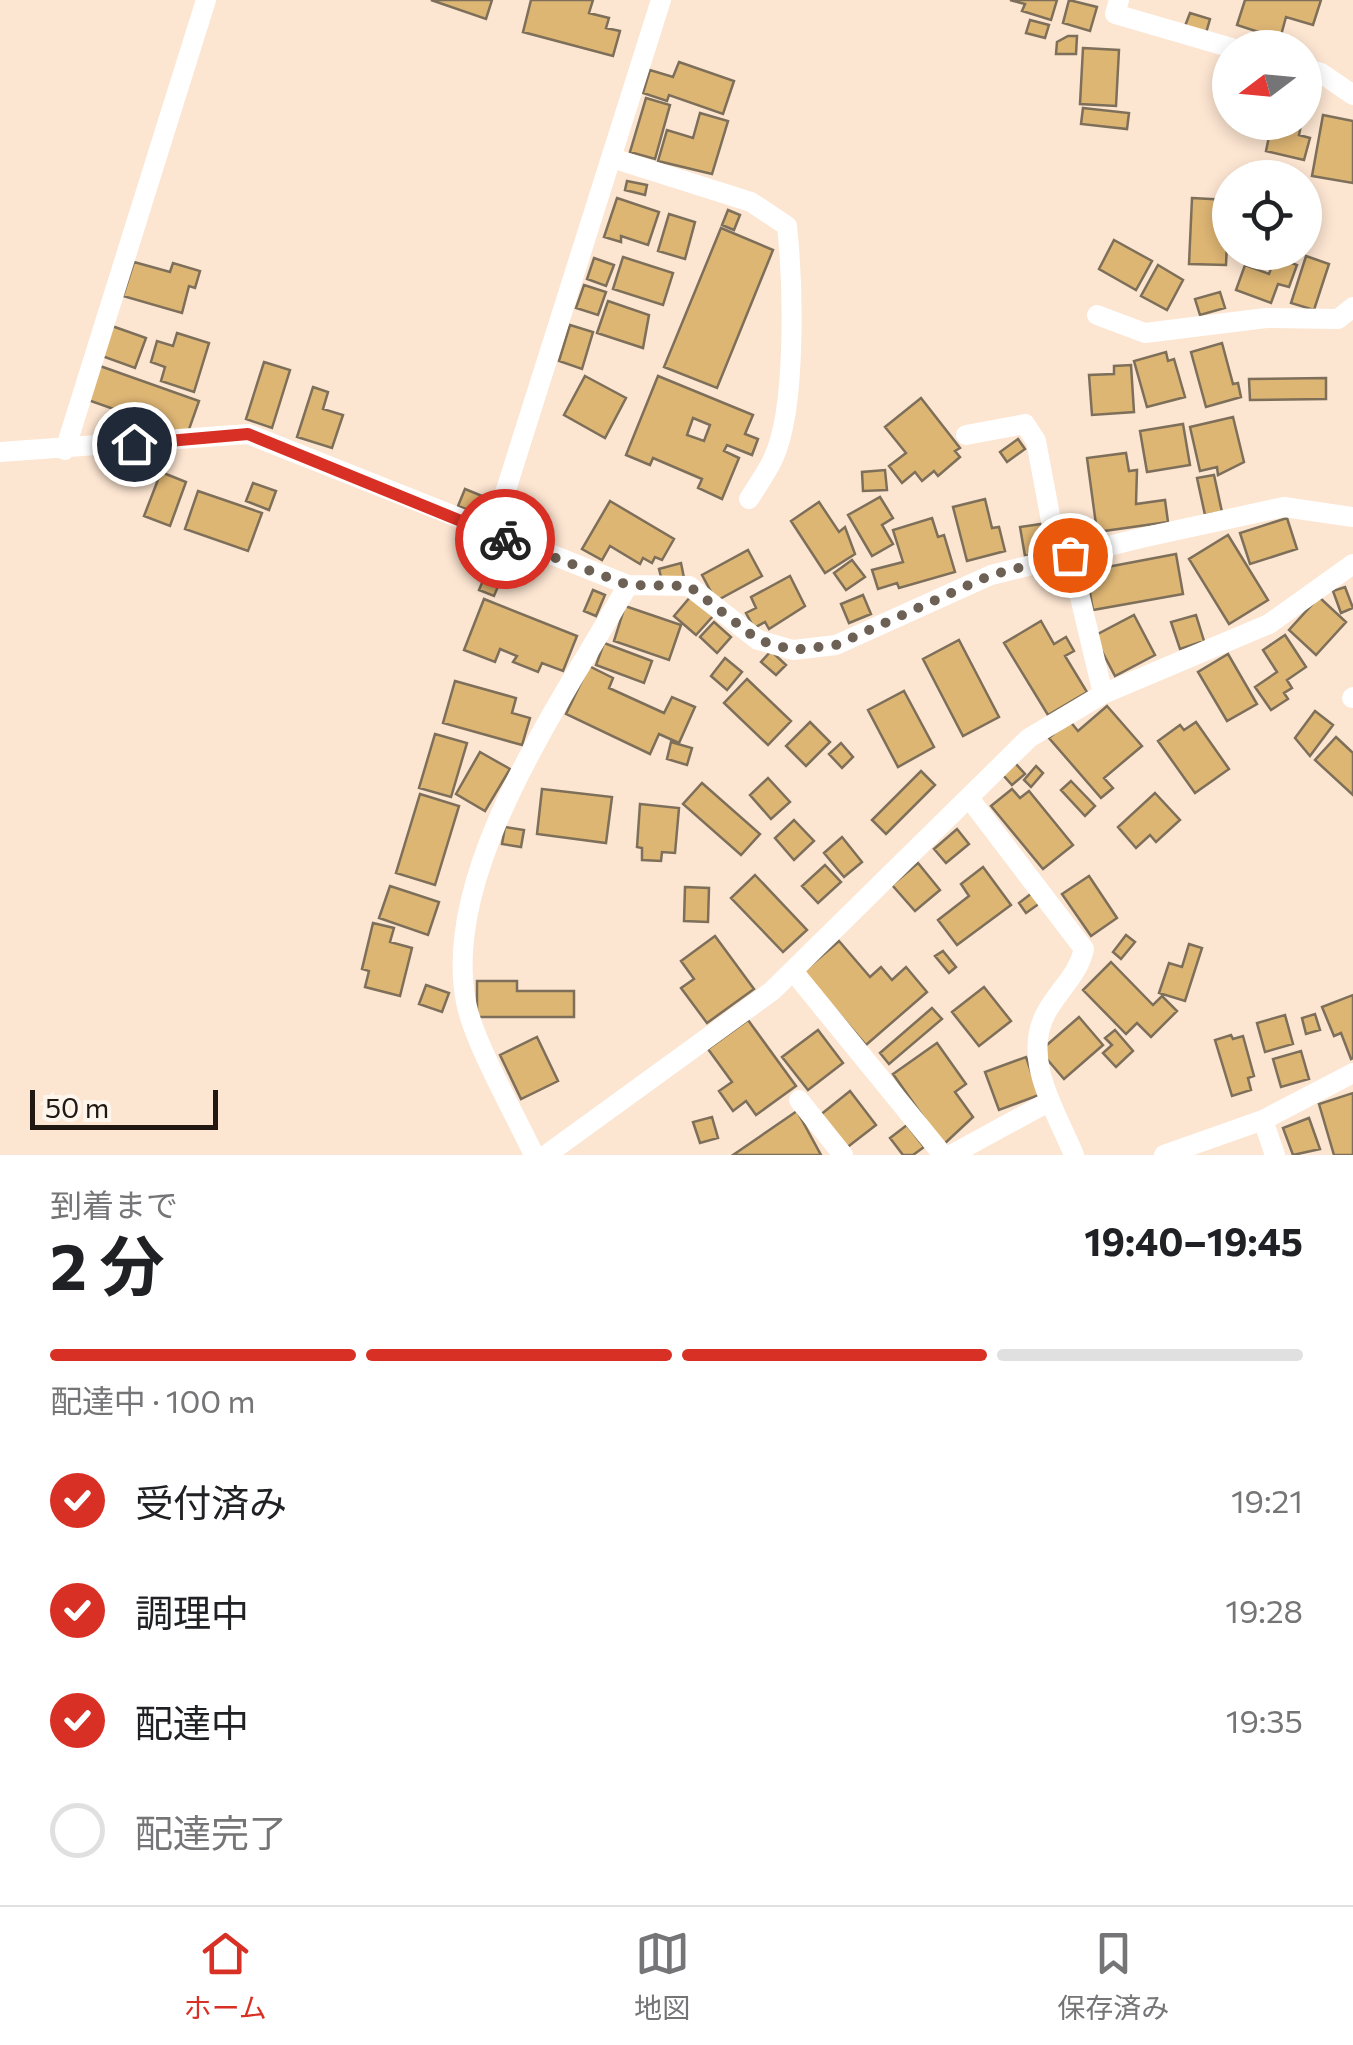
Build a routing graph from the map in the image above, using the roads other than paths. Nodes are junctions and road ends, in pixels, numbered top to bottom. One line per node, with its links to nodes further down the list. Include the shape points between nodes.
1 (206, 0): 11 (street)
2 (661, 0): 7 (street)
3 (1119, 0): 4 (street, via 1115,14)
4 (1212, 42)
5 (1322, 74): 6 (street)
6 (1353, 95)
7 (612, 158): 13 (street, via 752,202 787,226 786,413 774,457); 15 (street)
8 (1353, 307): 9 (street, via 1338,319 1266,318 1145,334)
9 (1097, 315)
10 (966, 435): 16 (street, via 1025,424 1036,441)
11 (65, 450): 12 (street); 15 (street, via 248,434)
12 (0, 452)
13 (749, 499)
14 (1353, 517): 16 (street, via 1284,507)
15 (492, 534): 18 (street)
16 (1064, 557): 18 (street, via 991,575 836,645 793,650 758,640 689,586); 19 (street)
17 (1353, 564): 19 (street, via 1269,624)
18 (628, 585): 26 (street, via 506,800 464,918 466,1006)
19 (1103, 694): 20 (street, via 1030,738)
20 (969, 798): 21 (street); 24 (street, via 1084,949 1080,966 1044,1017 1036,1056)
21 (793, 971): 27 (street); 29 (street)
22 (1353, 1073): 25 (street)
23 (798, 1100): 28 (street)
24 (1050, 1101): 29 (street); 30 (street)
25 (1263, 1120): 31 (street); 32 (street)
26 (534, 1155)
27 (546, 1155)
28 (843, 1155)
29 (947, 1155)
30 (1074, 1155)
31 (1164, 1155)
32 (1275, 1155)

